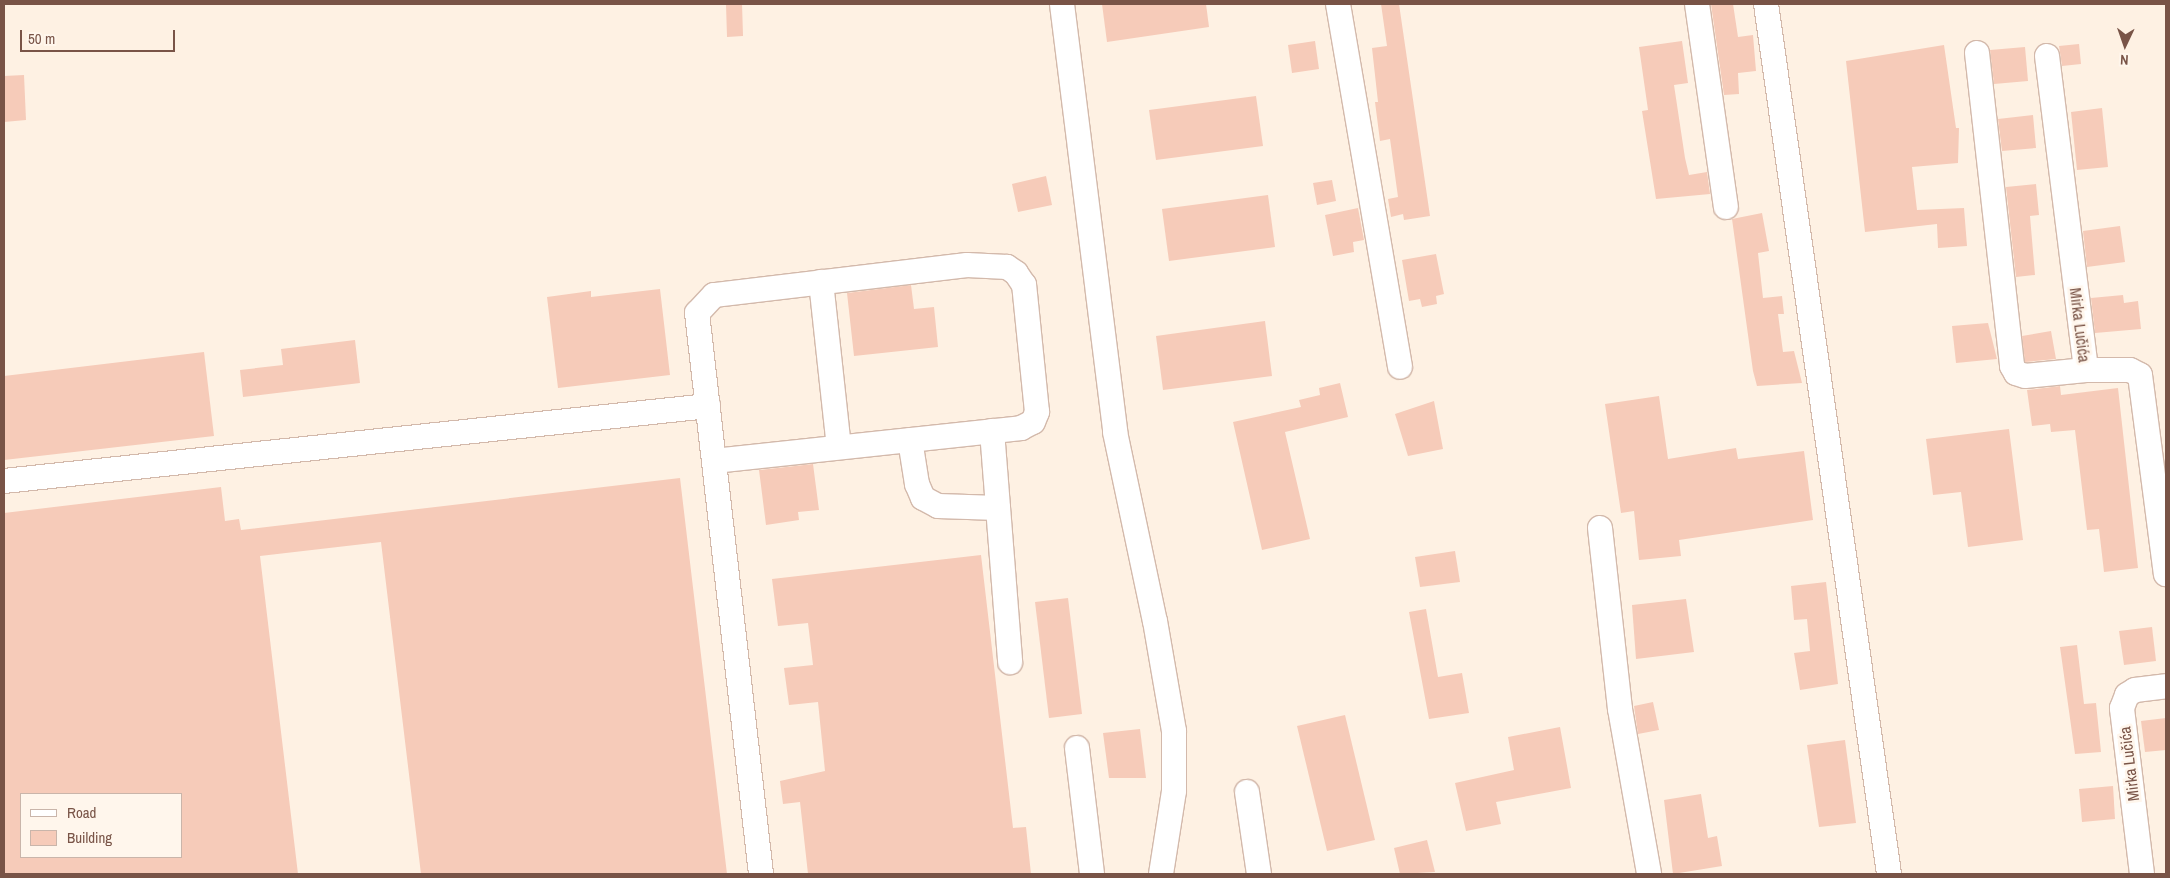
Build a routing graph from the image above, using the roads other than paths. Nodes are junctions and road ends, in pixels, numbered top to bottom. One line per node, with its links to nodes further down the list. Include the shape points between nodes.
1 (1062, 4): 27 (street, via 1116,432 1169,696 1175,765)
2 (1338, 4): 9 (street)
3 (1696, 4): 7 (street)
4 (1766, 4): 30 (street)
5 (1977, 53): 10 (street, via 2012,366 2016,374 2025,376)
6 (2047, 56): 10 (street, Mirka Lučića)
7 (1726, 206)
8 (821, 282): 11 (street, via 714,295 703,303 697,313); 12 (street, via 967,265 1007,267 1016,273 1024,285 1037,412 1033,422 1021,428); 14 (street)
9 (1400, 367)
10 (2086, 370): 18 (street, Mirka Lučića, via 2130,370 2140,375)
11 (708, 406): 15 (street); 16 (street)
12 (992, 431): 13 (street); 17 (street)
13 (910, 440): 14 (street); 17 (street, via 917,484 924,498 938,506)
14 (839, 447): 15 (street)
15 (714, 460): 25 (street)
16 (4, 481)
17 (998, 508): 21 (street)
18 (2162, 511): 20 (street, Mirka Lučića)
19 (1600, 528): 29 (street, via 1620,709)
20 (2166, 574)
21 (1010, 662)
22 (2166, 686): 31 (street, Mirka Lučića, via 2134,690 2127,695 2122,708)
23 (1077, 748): 26 (street)
24 (1247, 792): 28 (street)
25 (761, 874)
26 (1092, 874)
27 (1161, 874)
28 (1260, 874)
29 (1649, 874)
30 (1890, 874)
31 (2142, 874)

